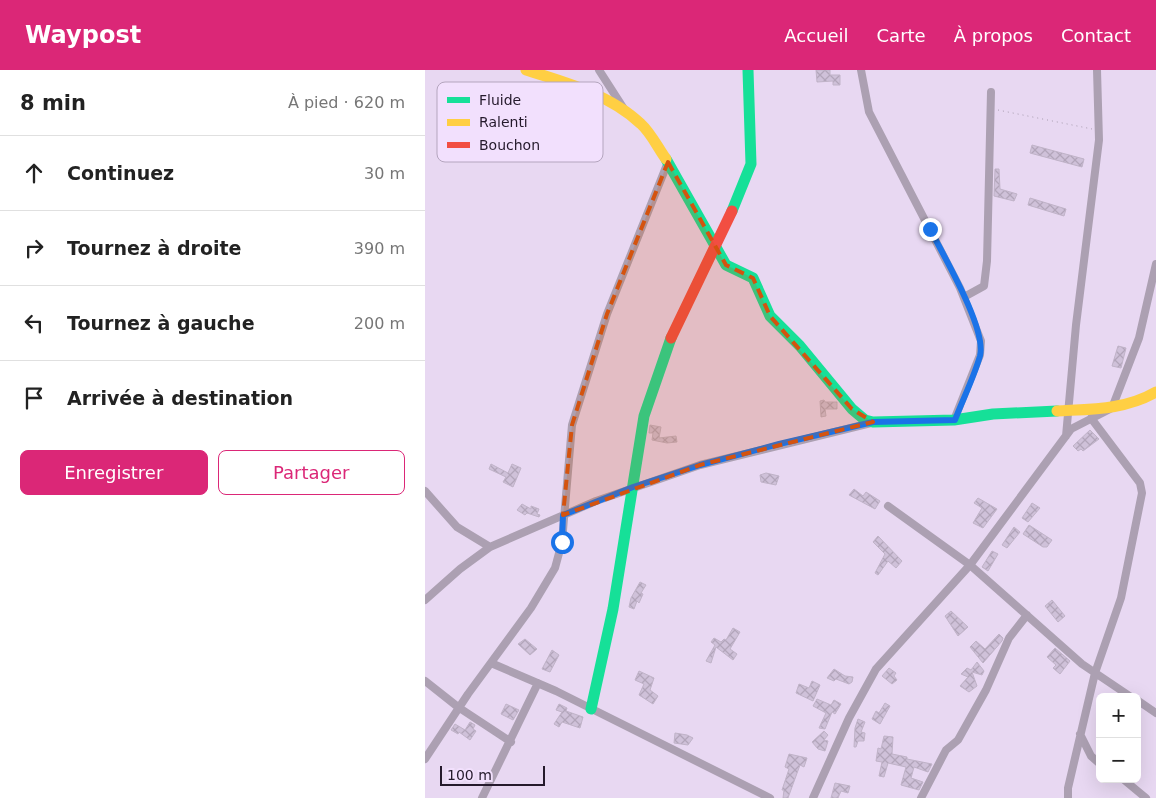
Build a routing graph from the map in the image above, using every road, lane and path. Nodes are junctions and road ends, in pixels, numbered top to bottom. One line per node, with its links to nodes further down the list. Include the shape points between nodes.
1 (526, 70): 6 (street)
2 (599, 70): 10 (street)
3 (748, 70): 13 (street, via 751,164)
4 (861, 70): 15 (street, via 869,112)
5 (1097, 70): 11 (street)
6 (564, 82)
7 (991, 92): 9 (street)
8 (603, 99): 10 (street)
9 (990, 108): 11 (path); 15 (street, via 984,286)
10 (627, 112): 12 (street, via 642,124)
11 (1100, 130): 18 (street)
12 (668, 162): 13 (street); 26 (street, via 607,314 573,425)
13 (716, 248): 21 (street, via 731,269 753,278 770,316 800,346 852,409 865,420); 23 (street, via 671,339 644,416)
14 (1156, 264): 17 (street, via 1139,338)
15 (963, 297): 20 (street, via 981,341 980,355)
16 (1156, 392): 17 (street)
17 (1112, 408): 18 (street); 19 (street)
18 (1068, 410): 20 (street, via 993,414); 22 (street)
19 (1091, 418): 22 (street); 32 (street, via 1140,483 1142,493 1121,598)
20 (955, 420): 21 (street)
21 (873, 422): 23 (street, via 700,465)
22 (1067, 436): 28 (street)
23 (633, 487): 26 (street); 38 (street, via 613,609)
24 (425, 491): 27 (street, via 457,528)
25 (888, 506): 28 (street)
26 (563, 515): 27 (street); 31 (street, via 562,542 555,568 545,588)
27 (490, 547): 29 (street)
28 (970, 565): 30 (street); 48 (street, via 876,669 849,718)
29 (425, 600)
30 (1027, 615): 32 (street); 49 (street, via 1009,638 986,690 958,740 946,750)
31 (491, 663): 34 (street); 37 (street)
32 (1095, 673): 35 (street); 40 (street)
33 (425, 681): 37 (street)
34 (538, 683): 38 (street); 41 (street)
35 (1125, 693)
36 (1141, 703): 39 (street)
37 (459, 707): 41 (street); 42 (street)
38 (591, 710): 45 (street)
39 (1156, 713)
40 (1080, 734): 43 (street); 50 (street)
41 (511, 742): 46 (street)
42 (425, 759)
43 (1096, 760)
44 (1128, 783): 51 (street)
45 (755, 795): 47 (street)
46 (482, 798)
47 (770, 798)
48 (813, 798)
49 (921, 798)
50 (1068, 798)
51 (1146, 798)

